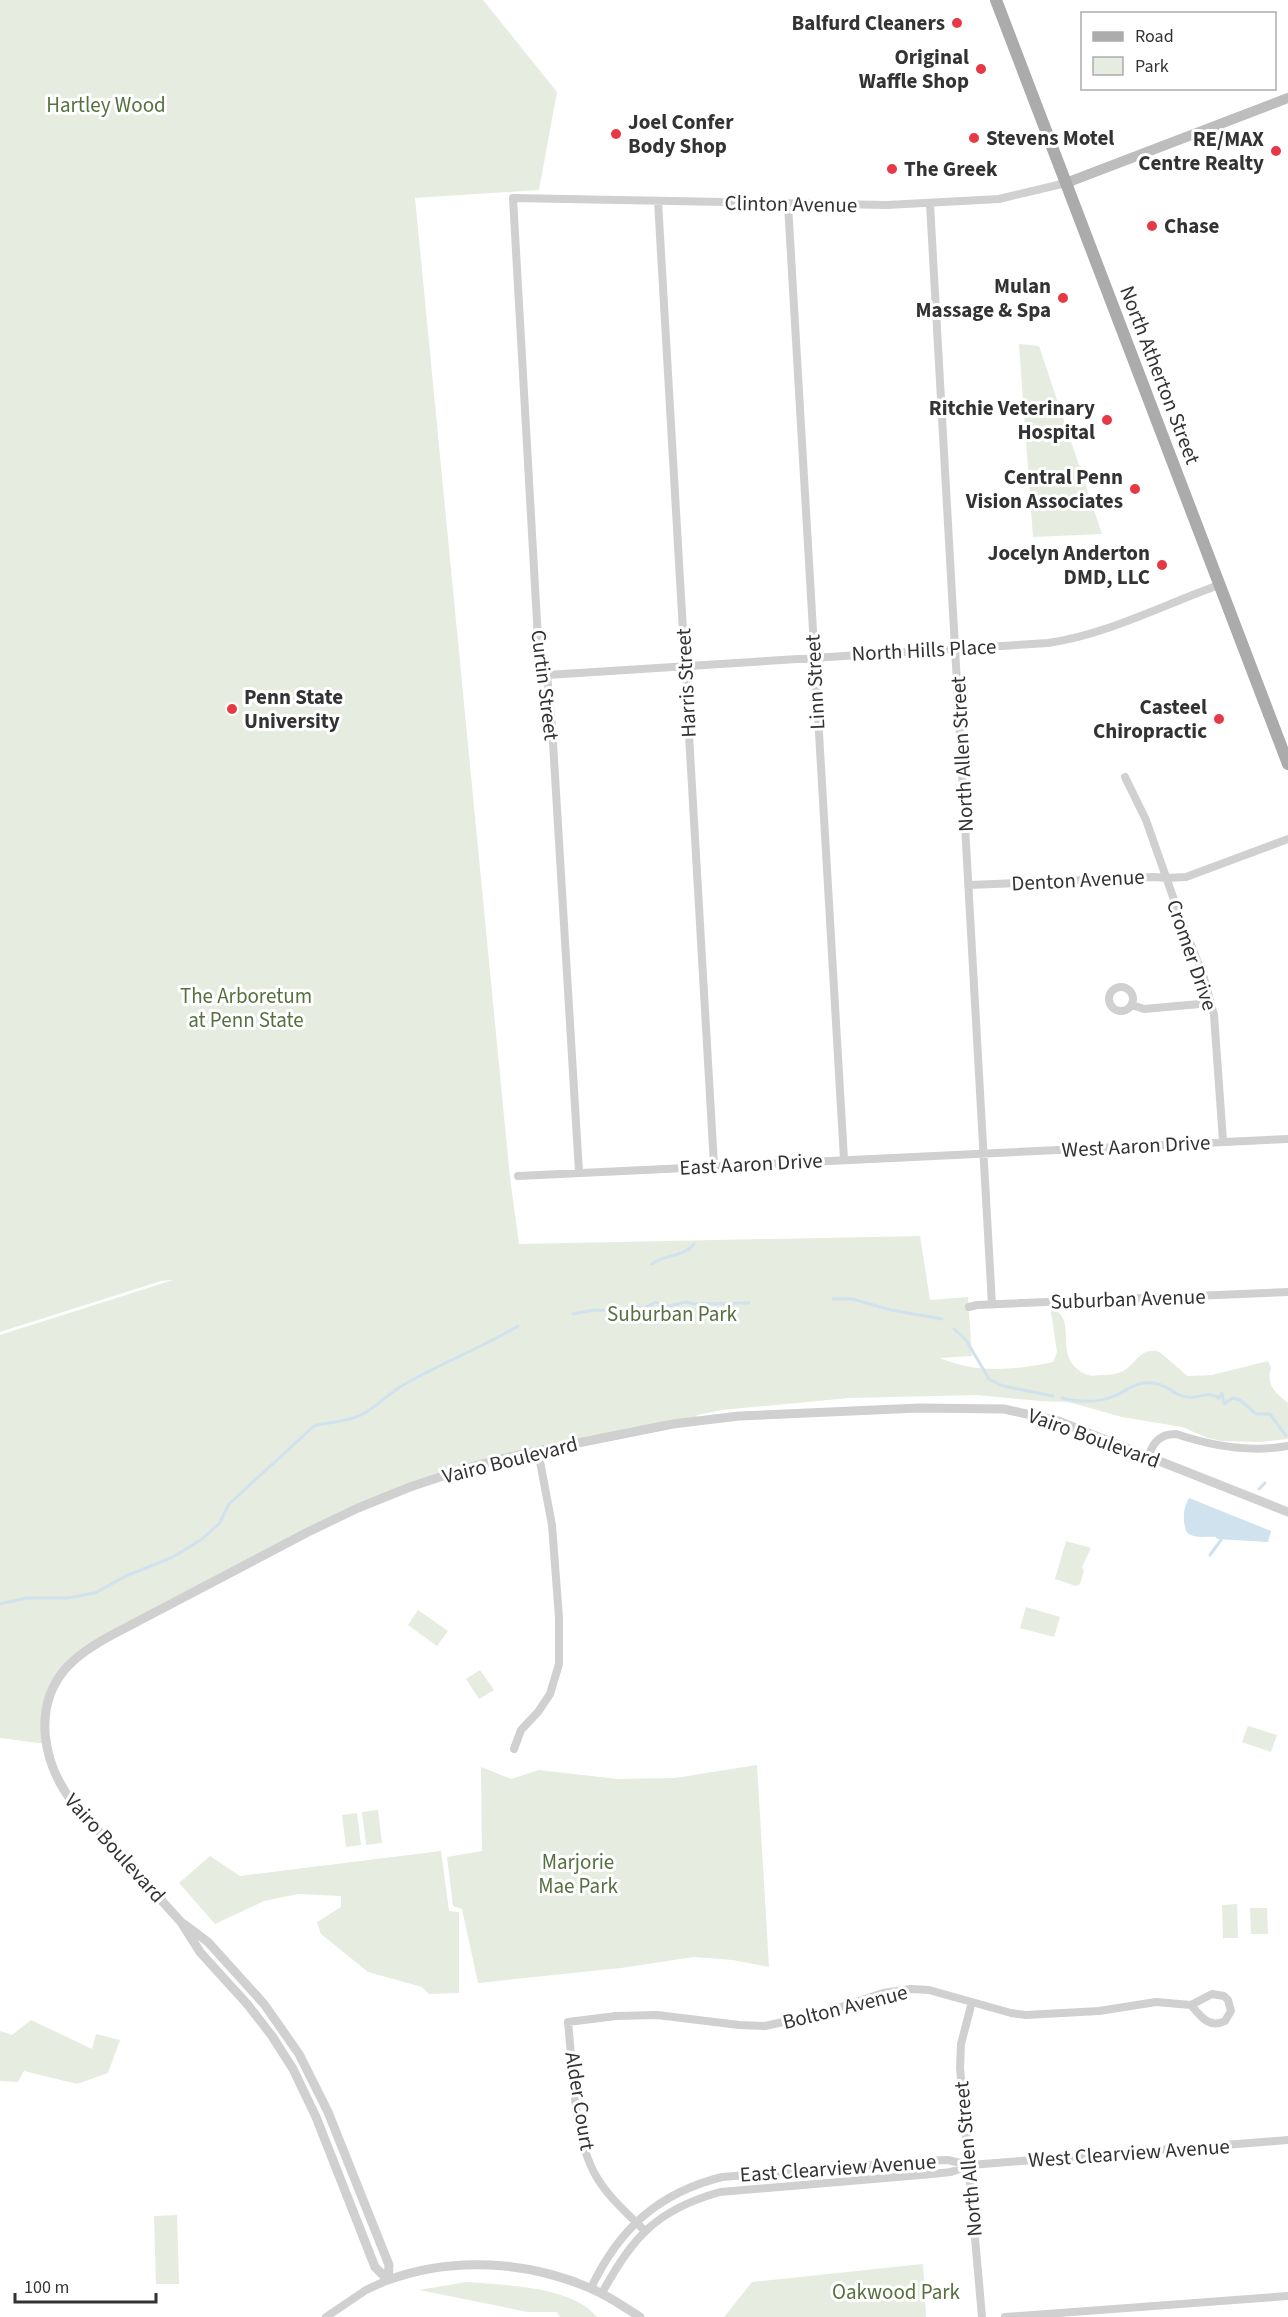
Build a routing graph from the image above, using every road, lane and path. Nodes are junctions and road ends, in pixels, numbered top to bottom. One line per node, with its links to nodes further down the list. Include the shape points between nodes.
1 (996, 0): 3 (main road, North Atherton Street)
2 (1288, 98): 3 (main road)
3 (1066, 183): 7 (street, Clinton Avenue, via 999,199); 8 (main road, North Atherton Street)
4 (513, 198): 5 (street, Clinton Avenue); 12 (street, Curtin Street, via 539,657)
5 (658, 201): 6 (street, Clinton Avenue); 11 (street, Harris Street)
6 (789, 204): 7 (street, Clinton Avenue); 10 (street, Linn Street)
7 (930, 204): 9 (street, North Allen Street)
8 (1219, 585): 9 (street, North Hills Place, via 1069,640); 13 (main road, North Atherton Street)
9 (956, 649): 10 (street, North Hills Place); 17 (street, North Allen Street)
10 (813, 657): 11 (street, North Hills Place); 23 (street, Linn Street)
11 (685, 665): 12 (street, North Hills Place); 24 (street, Harris Street)
12 (547, 675): 25 (street, Curtin Street)
13 (1288, 764)
14 (1125, 777): 16 (street, Cromer Drive, via 1146,820)
15 (1288, 839): 16 (street, Denton Avenue, via 1204,872)
16 (1166, 879): 17 (street, Denton Avenue); 18 (street, Cromer Drive)
17 (970, 885): 22 (street, North Allen Street)
18 (1211, 1003): 19 (street, via 1144,1009); 21 (street, Cromer Drive)
19 (1132, 1005)
20 (1288, 1138): 21 (street, West Aaron Drive)
21 (1223, 1142): 22 (street, West Aaron Drive)
22 (984, 1153): 23 (street, East Aaron Drive); 28 (street, North Allen Street)
23 (844, 1159): 24 (street, East Aaron Drive)
24 (714, 1165): 25 (street, East Aaron Drive)
25 (579, 1172): 26 (street, East Aaron Drive)
26 (518, 1176)
27 (1288, 1292): 28 (street, Suburban Avenue)
28 (992, 1305): 29 (street, Suburban Avenue)
29 (969, 1308)
30 (1288, 1446): 32 (street, via 1238,1449 1169,1434 1157,1439)
31 (538, 1450): 32 (street, Vairo Boulevard, via 673,1424 739,1416 966,1407 1030,1413); 34 (street, via 552,1525 559,1664 550,1694 521,1730); 42 (street, Vairo Boulevard, via 437,1477 358,1508 108,1636 66,1668 48,1701 46,1750 62,1789 181,1922 208,1942 242,1979 277,2020 299,2054 328,2112 385,2255 390,2269)
32 (1148, 1457): 33 (street, Vairo Boulevard)
33 (1288, 1512)
34 (514, 1749)
35 (972, 2002): 36 (street, Bolton Avenue, via 1026,2015 1099,2011 1156,2002); 37 (street, Bolton Avenue, via 911,1989 883,1993 820,2014 765,2026 657,2015); 39 (street, North Allen Street, via 961,2044 960,2068)
36 (1191, 2005): 36 (street, Bolton Avenue, via 1213,2024 1225,2021 1231,2011 1228,2000 1218,1994)
37 (568, 2022): 40 (street, Alder Court, via 585,2150 604,2188)
38 (1288, 2140): 39 (street, West Clearview Avenue)
39 (970, 2165): 40 (street, East Clearview Avenue, via 948,2160 922,2161 722,2177 680,2191); 41 (street, East Clearview Avenue, via 951,2172 720,2192 693,2199); 48 (street, North Allen Street)
40 (636, 2222): 41 (street, Alder Court); 43 (street, East Clearview Avenue, via 603,2264)
41 (645, 2231): 44 (street, East Clearview Avenue, via 621,2259)
42 (388, 2280): 43 (street, via 411,2272 481,2264 543,2273); 46 (street)
43 (591, 2288): 44 (street)
44 (602, 2294): 47 (street)
45 (1288, 2295): 49 (street)
46 (326, 2317)
47 (640, 2317)
48 (982, 2317)
49 (1005, 2317)

